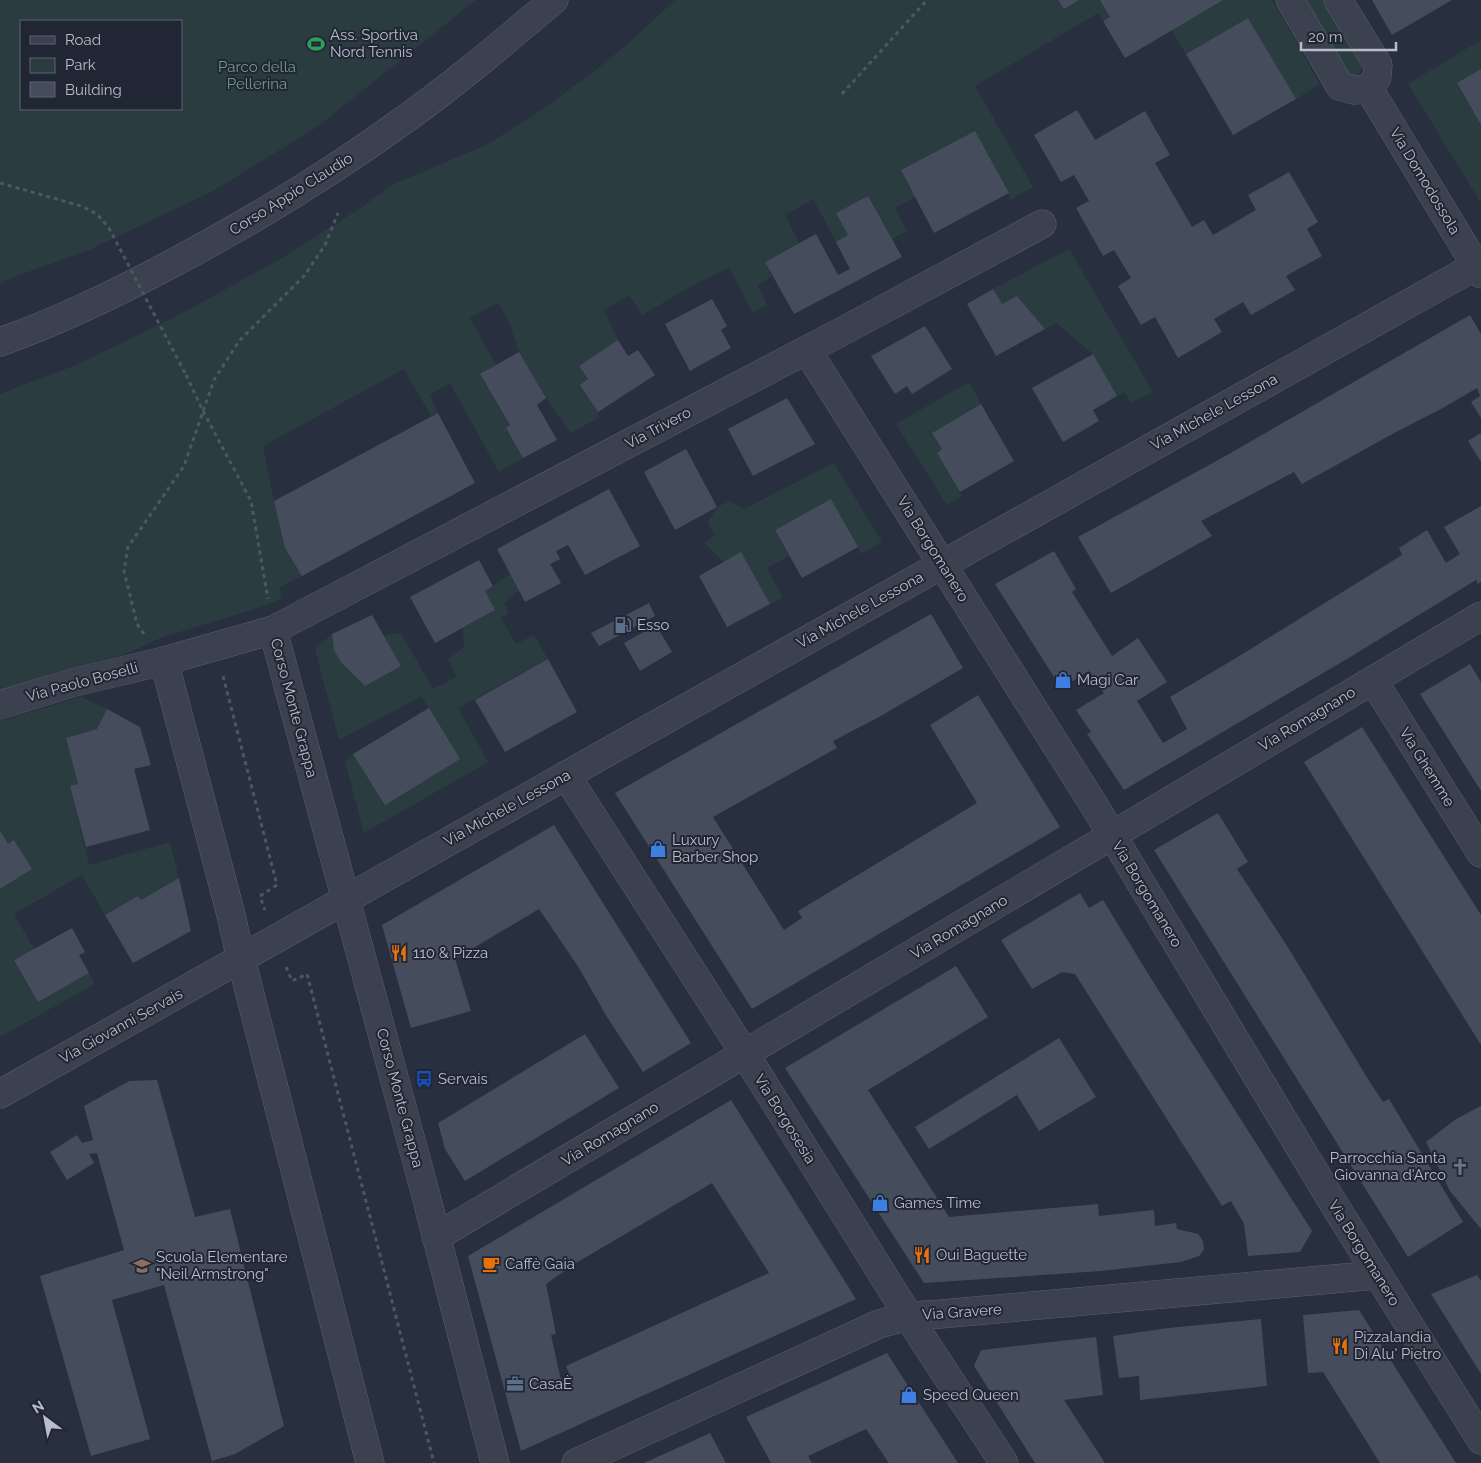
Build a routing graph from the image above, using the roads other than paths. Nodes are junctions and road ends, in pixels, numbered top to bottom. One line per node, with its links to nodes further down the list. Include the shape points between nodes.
1 (554, 0): 7 (street, Corso Appio Claudio, via 404,120 231,232 122,290)
2 (1290, 0): 4 (street, via 1340,86 1354,90)
3 (1338, 0): 4 (street, via 1378,65 1377,77)
4 (1369, 88): 6 (street, Via Domodossola)
5 (1042, 224): 8 (street, Via Trivero)
6 (1479, 267): 9 (street, Via Michele Lessona)
7 (0, 342)
8 (807, 350): 9 (street, Via Borgomanero); 11 (street, Via Trivero)
9 (942, 564): 15 (street, Via Michele Lessona); 16 (street, Via Borgomanero)
10 (1481, 616): 13 (street, Via Romagnano)
11 (273, 630): 12 (street, Corso Monte Grappa); 18 (street, Corso Monte Grappa)
12 (164, 661): 14 (street, Via Paolo Boselli, via 75,682); 19 (street)
13 (1373, 680): 16 (street, Via Romagnano); 17 (street, Via Ghemme)
14 (0, 705)
15 (566, 775): 18 (street, Via Michele Lessona); 20 (street, Via Borgosesia)
16 (1111, 835): 20 (street, Via Romagnano); 23 (street, Via Borgomanero)
17 (1481, 853)
18 (346, 900): 19 (street, Via Michele Lessona); 22 (street, Corso Monte Grappa)
19 (241, 959): 21 (street, Via Giovanni Servais); 26 (street)
20 (745, 1054): 22 (street, Via Romagnano); 24 (street, Via Borgosesia)
21 (0, 1094)
22 (436, 1237): 27 (street, Corso Monte Grappa)
23 (1377, 1275): 24 (street, Via Gravere); 25 (street, Via Borgomanero)
24 (909, 1316): 28 (street, Via Gravere, via 879,1324); 29 (street, Via Borgosesia)
25 (1481, 1440)
26 (370, 1463)
27 (496, 1463)
28 (576, 1463)
29 (1004, 1463)

